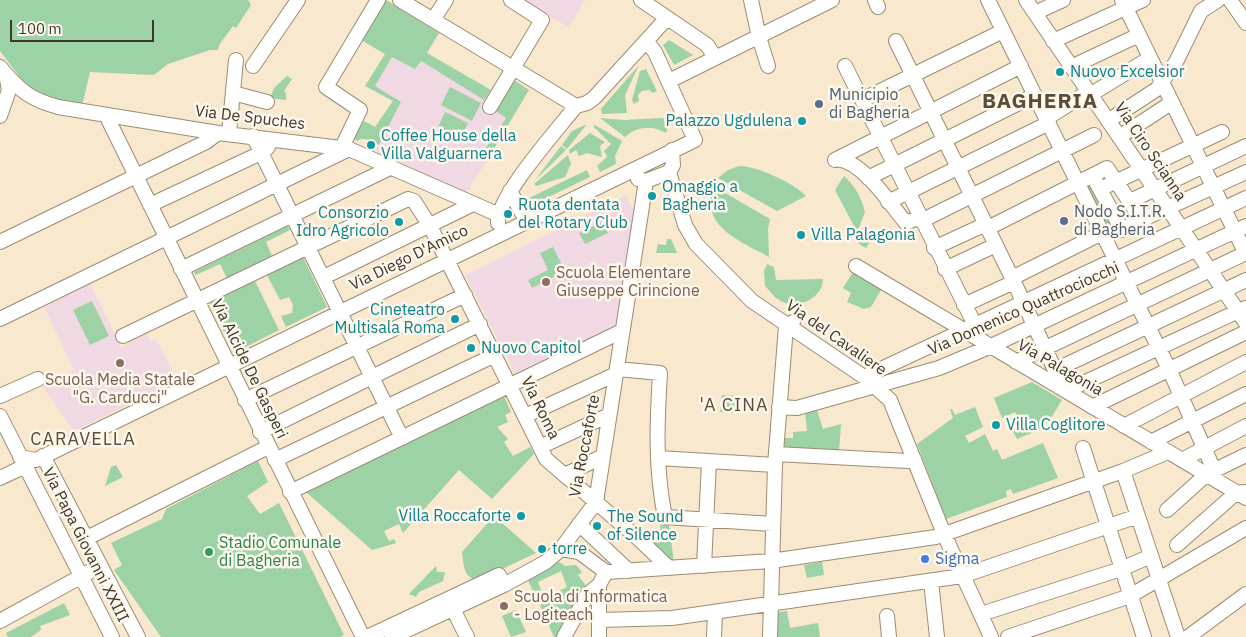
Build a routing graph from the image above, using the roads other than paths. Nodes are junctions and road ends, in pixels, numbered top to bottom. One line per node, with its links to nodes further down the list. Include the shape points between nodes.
1 (298, 0): 29 (street)
2 (378, 0): 64 (street, via 326,87 360,110)
3 (400, 0): 18 (street)
4 (446, 0): 18 (street)
5 (511, 0): 34 (street, via 542,20)
6 (641, 0): 17 (street)
7 (751, 0): 22 (street)
8 (832, 0): 22 (street)
9 (988, 0): 20 (street)
10 (1026, 0): 16 (street, Via Ciro Scianna)
11 (1063, 0): 16 (street)
12 (1143, 0): 15 (street)
13 (1218, 0): 38 (street, via 1201,11)
14 (1230, 0): 19 (street)
15 (1124, 3): 21 (street); 25 (street)
16 (1035, 13): 25 (street, Via Ciro Scianna)
17 (667, 18): 23 (street); 26 (street, via 707,45)
18 (433, 20): 34 (street)
19 (1246, 23)
20 (1003, 31): 32 (street); 36 (street)
21 (1139, 35): 27 (street); 33 (street)
22 (758, 37): 26 (street); 30 (street)
23 (646, 41): 37 (street, via 656,52); 47 (street, via 594,98)
24 (896, 41): 36 (street)
25 (1053, 41): 33 (street, Via Ciro Scianna)
26 (715, 57): 37 (street)
27 (1150, 58): 38 (street); 41 (street)
28 (236, 60): 39 (street)
29 (253, 66)
30 (768, 66)
31 (845, 66): 43 (street)
32 (1021, 66): 40 (street); 49 (street)
33 (1071, 66): 41 (street, Via Ciro Scianna)
34 (512, 69): 47 (street); 48 (street)
35 (2, 73): 42 (street, Via De Spuches); 45 (street, via 9,90)
36 (912, 74): 43 (street); 49 (street)
37 (669, 81): 65 (street, Via Diego D'Amico, via 695,140)
38 (1162, 83): 46 (street); 53 (street)
39 (233, 93): 44 (street); 55 (street)
40 (1035, 94): 52 (street); 61 (street)
41 (1089, 94): 52 (street); 53 (street, Via Ciro Scianna)
42 (31, 98): 45 (street, via 19,97); 51 (street, Via De Spuches, via 58,108)
43 (862, 100): 59 (street)
44 (267, 102)
45 (6, 103): 50 (street)
46 (1171, 103): 58 (street); 62 (street)
47 (576, 106): 86 (street)
48 (490, 107)
49 (931, 112): 59 (street); 61 (street)
50 (0, 116)
51 (106, 116): 55 (street, Via De Spuches); 77 (street, Via Alcide De Gasperi)
52 (1048, 120): 66 (street); 71 (street)
53 (1108, 121): 58 (street, Via Ciro Scianna)
54 (1222, 132): 62 (street)
55 (224, 133): 57 (street, Via De Spuches); 77 (street)
56 (1094, 135): 66 (street)
57 (253, 136): 60 (street, Via De Spuches); 67 (street)
58 (1119, 137): 73 (street, Via Ciro Scianna)
59 (880, 138): 68 (street); 78 (street, via 836,159 851,162)
60 (276, 139): 64 (street, Via De Spuches); 67 (street)
61 (944, 140): 68 (street); 71 (street)
62 (1193, 146): 69 (street); 73 (street)
63 (1246, 146): 69 (street)
64 (345, 148): 70 (street, Via De Spuches); 81 (street)
65 (672, 150): 72 (street, Via Diego D'Amico); 74 (street, via 673,165)
66 (1063, 150): 82 (street); 88 (street)
67 (263, 152): 81 (street); 93 (street)
68 (894, 165): 78 (street); 87 (street)
69 (1203, 166): 83 (street); 85 (street)
70 (392, 167): 92 (street, Via De Spuches); 96 (street)
71 (958, 168): 87 (street); 88 (street)
72 (629, 170): 79 (street); 99 (street, Via Diego D'Amico)
73 (1142, 170): 80 (street); 85 (street, Via Ciro Scianna)
74 (669, 172): 79 (street); 136 (street, Via del Cavaliere, via 685,225 696,244 752,301)
75 (1246, 172): 83 (street)
76 (1093, 175): 80 (street, via 1107,168); 82 (street); 84 (street)
77 (136, 176): 93 (street, Via Alcide De Gasperi); 109 (street)
78 (868, 178): 91 (street)
79 (646, 181): 140 (street, Via Roccaforte)
80 (1116, 181): 84 (street); 90 (street)
81 (278, 182): 96 (street); 108 (street)
82 (1078, 183): 102 (street); 107 (street)
83 (1214, 188): 94 (street); 95 (street)
84 (1100, 189): 105 (street)
85 (1155, 190): 90 (street); 95 (street, Via Ciro Scianna)
86 (510, 191): 97 (street); 99 (street)
87 (908, 193): 91 (street); 98 (street)
88 (971, 195): 98 (street); 102 (street)
89 (1246, 198): 94 (street)
90 (1130, 201): 100 (street)
91 (888, 202): 98 (street, via 906,223)
92 (473, 204): 97 (street, Via De Spuches); 101 (street)
93 (150, 205): 108 (street, Via Alcide De Gasperi)
94 (1224, 208): 103 (street); 104 (street)
95 (1168, 209): 100 (street); 103 (street, Via Ciro Scianna)
96 (293, 214): 111 (street); 118 (street)
97 (497, 214): 106 (street)
98 (920, 219): 112 (street)
99 (526, 220): 106 (street, Via Diego D'Amico)
100 (1142, 220): 105 (street)
101 (430, 226): 111 (street, Via Roma, via 414,200 408,199); 116 (street, Via Roma); 121 (street)
102 (987, 226): 110 (street); 112 (street)
103 (1181, 229): 113 (street, Via Ciro Scianna); 115 (street)
104 (1240, 229): 113 (street, Via Domenico Quattrociocchi); 114 (street)
105 (1122, 230): 107 (street)
106 (499, 234): 116 (street, Via Diego D'Amico)
107 (1103, 235): 115 (street); 122 (street)
108 (166, 237): 118 (street, Via Alcide De Gasperi); 133 (street)
109 (0, 242)
110 (996, 245): 119 (street); 122 (street)
111 (308, 246): 121 (street); 127 (street)
112 (934, 248): 119 (street)
113 (1196, 249): 120 (street, Via Ciro Scianna); 124 (street, Via Domenico Quattrociocchi)
114 (1246, 254): 120 (street)
115 (1115, 258): 124 (street); 128 (street)
116 (447, 260): 126 (street, Via Roma); 132 (street, Via Diego D'Amico)
117 (856, 266): 139 (street, Via Palagonia)
118 (181, 269): 127 (street, Via Alcide De Gasperi)
119 (945, 269): 130 (street)
120 (1210, 270): 125 (street, Via Ciro Scianna); 129 (street)
121 (324, 277): 132 (street)
122 (1013, 280): 128 (street); 130 (street)
123 (1246, 280): 125 (street)
124 (1127, 282): 129 (street); 137 (street, Via Domenico Quattrociocchi)
125 (1224, 290): 131 (street, Via Ciro Scianna); 138 (street)
126 (465, 294): 135 (street, Via Roma); 143 (street)
127 (196, 301): 142 (street); 150 (street, Via Alcide De Gasperi)
128 (1023, 301): 137 (street); 139 (street)
129 (1138, 304): 138 (street); 145 (street)
130 (964, 305): 139 (street)
131 (1242, 310): 134 (street, Via Ciro Scianna); 146 (street)
132 (340, 312): 143 (street); 150 (street, Via Diego D'Amico)
133 (0, 319)
134 (1246, 323)
135 (480, 324): 147 (street, Via Roma); 154 (street)
136 (790, 324): 155 (street, Via del Cavaliere); 165 (street)
137 (1035, 326): 144 (street, Via Domenico Quattrociocchi); 145 (street)
138 (1148, 326): 146 (street); 152 (street)
139 (968, 327): 144 (street, Via Palagonia); 155 (street)
140 (622, 331): 153 (street, Via Roccaforte); 157 (street)
141 (1246, 332): 151 (street)
142 (123, 336)
143 (356, 346): 154 (street); 163 (street)
144 (989, 347): 148 (street, Via Palagonia); 158 (street, Via Domenico Quattrociocchi, via 939,368)
145 (1045, 348): 148 (street); 152 (street)
146 (1159, 348): 151 (street); 159 (street)
147 (495, 355): 157 (street, Via Roma); 164 (street)
148 (1016, 362): 159 (street, Via Palagonia)
149 (1246, 362): 162 (street)
150 (228, 366): 163 (street, Via Alcide De Gasperi); 182 (street, Via Diego D'Amico)
151 (1169, 369): 162 (street); 166 (street)
152 (1055, 370): 159 (street)
153 (616, 371): 167 (street, Via Roccaforte); 169 (street); 184 (street, via 660,373)
154 (372, 377): 164 (street); 173 (street)
155 (864, 377): 158 (street, Via del Cavaliere)
156 (38, 379): 161 (street)
157 (510, 385): 169 (street, Via Roma); 174 (street)
158 (876, 385): 165 (street, Via Domenico Quattrociocchi, via 797,408); 185 (street, Via del Cavaliere, via 890,400)
159 (1063, 389): 166 (street, Via Palagonia)
160 (1246, 394): 170 (street)
161 (0, 396)
162 (1182, 396): 170 (street); 171 (street)
163 (245, 400): 173 (street, Via Alcide De Gasperi)
164 (386, 406): 174 (street); 186 (street)
165 (779, 407): 187 (street)
166 (1092, 407): 171 (street, Via Palagonia)
167 (609, 415): 177 (street); 183 (street, Via Roccaforte)
168 (0, 416): 190 (street, Via Papa Giovanni XXIII)
169 (525, 416): 177 (street, Via Roma)
170 (1193, 421): 175 (street); 179 (street)
171 (1124, 426): 175 (street, Via Palagonia)
172 (1246, 426): 179 (street)
173 (260, 432): 176 (street, Via Alcide De Gasperi)
174 (402, 438): 197 (street)
175 (1151, 442): 180 (street, Via Palagonia)
176 (268, 447): 186 (street, Via Alcide De Gasperi); 208 (street)
177 (540, 447): 193 (street, Via Roma, via 546,459)
178 (1083, 448): 196 (street)
179 (1205, 448): 188 (street); 192 (street)
180 (1168, 452): 188 (street, Via Palagonia); 191 (street)
181 (1246, 455): 192 (street)
182 (44, 456): 190 (street); 195 (street, Via Papa Giovanni XXIII)
183 (603, 456): 193 (street); 199 (street, Via Roccaforte)
184 (658, 458): 189 (street); 202 (street, via 665,517)
185 (914, 459): 187 (street); 207 (street, Via del Cavaliere)
186 (275, 460): 197 (street, Via Alcide De Gasperi)
187 (775, 460): 189 (street); 204 (street)
188 (1182, 460): 192 (street, Via Palagonia)
189 (709, 462): 202 (street)
190 (24, 464): 194 (street); 195 (street); 218 (street, Via Papa Giovanni XXIII)
191 (1123, 470): 196 (street); 201 (street)
192 (1211, 472): 198 (street, Via Palagonia); 200 (street)
193 (565, 475): 199 (street, Via Roma)
194 (0, 478)
195 (56, 480): 208 (street, Via Papa Giovanni XXIII)
196 (1093, 481): 205 (street); 207 (street)
197 (290, 492): 234 (street, Via Alcide De Gasperi)
198 (1243, 494): 209 (street)
199 (596, 502): 203 (street, Via Roccaforte); 215 (street, Via Roma)
200 (1166, 510)
201 (1138, 516): 205 (street); 211 (street)
202 (707, 520): 204 (street); 214 (street)
203 (579, 524): 210 (street, Via Roccaforte); 217 (street)
204 (773, 524): 212 (street)
205 (1108, 526): 216 (street); 219 (street)
206 (1246, 528): 222 (street)
207 (944, 534): 212 (street); 219 (street, Via del Cavaliere)
208 (85, 539): 213 (street, Via Papa Giovanni XXIII)
209 (1177, 545)
210 (560, 549): 220 (street, via 578,552); 225 (street, Via Roccaforte, via 546,562 504,585)
211 (1152, 556): 216 (street); 222 (street)
212 (771, 561): 214 (street); 226 (street)
213 (100, 566): 218 (street); 233 (street, Via Papa Giovanni XXIII)
214 (704, 566): 215 (street)
215 (668, 568): 217 (street)
216 (1121, 569): 224 (street); 228 (street)
217 (629, 570): 220 (street)
218 (82, 576): 231 (street); 232 (street, Via Papa Giovanni XXIII)
219 (962, 576): 221 (street); 228 (street, Via del Cavaliere)
220 (603, 579): 230 (street); 238 (street, via 587,595)
221 (931, 581): 226 (street); 243 (street)
222 (1160, 581): 224 (street); 247 (street)
223 (1246, 594): 248 (street)
224 (1130, 596): 245 (street); 246 (street)
225 (455, 604): 235 (street); 236 (street, Via Roccaforte); 237 (street)
226 (770, 604): 227 (street); 241 (street)
227 (715, 612): 230 (street, via 672,618); 240 (street)
228 (980, 614): 244 (street, Via del Cavaliere)
229 (887, 616): 242 (street)
230 (599, 620): 239 (street)
231 (0, 621)
232 (112, 637)
233 (138, 637)
234 (363, 637)
235 (367, 637)
236 (392, 637)
237 (467, 637)
238 (564, 637)
239 (599, 637)
240 (714, 637)
241 (770, 637)
242 (889, 637)
243 (937, 637)
244 (991, 637)
245 (1008, 637)
246 (1144, 637)
247 (1178, 637)
248 (1188, 637)

